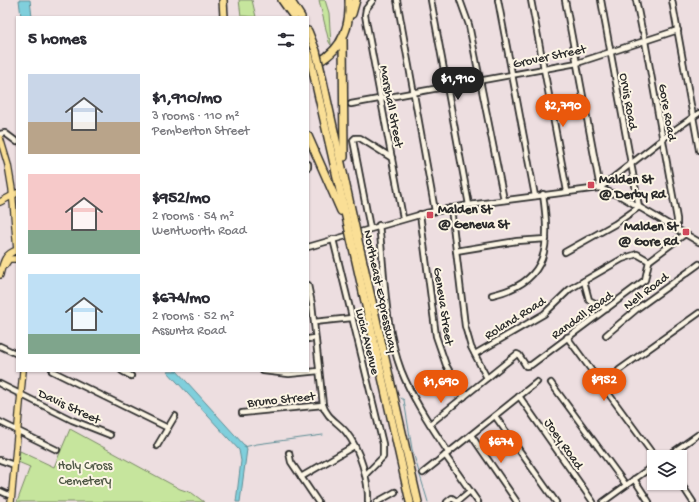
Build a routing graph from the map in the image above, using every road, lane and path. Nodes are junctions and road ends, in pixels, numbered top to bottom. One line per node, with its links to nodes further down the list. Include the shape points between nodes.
1 (282, 0): 18 (highway)
2 (290, 0): 19 (highway)
3 (349, 0): 20 (highway)
4 (356, 0): 20 (highway)
5 (373, 0): 34 (street, Marshall Street, via 366,9 365,16)
6 (397, 0): 33 (street)
7 (431, 0): 32 (street)
8 (460, 0): 31 (street, via 468,20)
9 (498, 0): 30 (street)
10 (531, 0): 29 (street)
11 (565, 0): 27 (street)
12 (601, 0): 26 (street, Orvis Road)
13 (636, 0): 24 (street, Gore Road)
14 (672, 0): 21 (street)
15 (223, 2): 16 (main road); 17 (highway)
16 (221, 16)
17 (224, 16)
18 (293, 16)
19 (300, 16)
20 (349, 26): 23 (highway)
21 (678, 30): 24 (street, Grover Street); 37 (street)
22 (309, 38): 25 (highway)
23 (343, 38): 28 (highway, via 329,55); 46 (highway)
24 (645, 40): 26 (street, Grover Street); 41 (street, Gore Road)
25 (311, 51): 46 (highway, bridge)
26 (611, 52): 27 (street, Grover Street); 45 (street, Orvis Road)
27 (577, 63): 29 (street, Grover Street); 47 (street)
28 (309, 66)
29 (544, 68): 30 (street, Grover Street); 48 (street)
30 (511, 74): 31 (street, Grover Street); 51 (street)
31 (480, 80): 32 (street, Grover Street); 52 (street)
32 (447, 86): 33 (street, Grover Street); 54 (street)
33 (414, 92): 34 (street, Grover Street); 57 (street)
34 (381, 99): 35 (street, Grover Street); 44 (street, Marshall Street)
35 (351, 104)
36 (699, 113): 37 (street)
37 (693, 117): 41 (street); 43 (street)
38 (0, 134): 42 (street, via 5,133)
39 (0, 138): 49 (main road)
40 (309, 138): 62 (highway)
41 (662, 139): 45 (street); 64 (street, Gore Road)
42 (16, 141)
43 (699, 150)
44 (392, 158): 59 (street, Marshall Street); 63 (street, via 360,138 353,140)
45 (630, 164): 47 (street); 55 (street, Orvis Road)
46 (341, 180): 62 (highway, Northeast Expressway)
47 (600, 188): 48 (street); 55 (street)
48 (567, 191): 50 (street)
49 (15, 194): 53 (main road); 60 (main road)
50 (543, 194): 51 (street); 67 (street)
51 (534, 196): 52 (street)
52 (504, 200): 54 (street)
53 (0, 202)
54 (469, 205): 56 (street)
55 (639, 207): 64 (street); 73 (street, via 615,224)
56 (451, 208): 57 (street); 72 (street)
57 (436, 211): 58 (street)
58 (420, 214): 59 (street); 108 (street, Geneva Street, via 436,336 446,365)
59 (403, 218): 61 (street)
60 (16, 222)
61 (379, 225): 63 (street); 114 (street, via 394,345 408,385)
62 (352, 228): 66 (highway, Northeast Expressway, bridge)
63 (370, 228): 68 (street)
64 (677, 228): 65 (street)
65 (685, 234): 69 (street); 75 (street)
66 (354, 238): 144 (highway, Northeast Expressway); 145 (highway, Northeast Expressway)
67 (546, 239): 72 (street); 80 (street, via 537,270 533,275 510,290)
68 (333, 241): 70 (street); 84 (street, Lucia Avenue)
69 (699, 242)
70 (309, 246)
71 (16, 251): 77 (main road, via 9,253 5,258)
72 (456, 251): 92 (street, via 464,322)
73 (565, 252)
74 (16, 259): 77 (main road, via 8,259)
75 (649, 261): 78 (street, Roland Road, via 637,254 630,255); 82 (street, Randall Road, via 645,280)
76 (699, 264): 86 (street, Nell Road, via 638,308)
77 (0, 275)
78 (584, 281): 82 (street, via 589,300); 92 (street, Roland Road, via 566,291 544,314)
79 (309, 294): 81 (street)
80 (492, 295)
81 (310, 305): 85 (street)
82 (607, 309): 87 (street, Randall Road)
83 (699, 313): 93 (street)
84 (352, 318): 85 (street); 131 (street, Lucia Avenue, via 384,446 384,457 381,462)
85 (314, 322): 88 (street)
86 (606, 335)
87 (567, 337): 102 (street, Randall Road, via 529,366 526,366 518,354); 123 (street)
88 (315, 338): 89 (street); 94 (street)
89 (309, 339)
90 (0, 346): 91 (street)
91 (16, 354)
92 (475, 354): 102 (street)
93 (619, 370)
94 (319, 371): 99 (street); 109 (street)
95 (23, 372): 106 (main road)
96 (54, 372): 115 (street)
97 (124, 372): 101 (street)
98 (272, 372): 100 (street)
99 (309, 372)
100 (309, 372)
101 (131, 376)
102 (487, 378): 108 (street)
103 (537, 382): 107 (street)
104 (0, 384): 106 (street, Davis Street)
105 (551, 384): 134 (street)
106 (21, 394): 116 (main road); 117 (street, Davis Street, via 72,420)
107 (519, 396): 112 (street); 150 (street, Joey Road)
108 (464, 397): 114 (street)
109 (323, 405): 110 (street, Bruno Street); 121 (street, via 327,415 346,432)
110 (242, 413)
111 (175, 416): 115 (street)
112 (495, 416): 118 (street); 149 (street)
113 (0, 422): 116 (street)
114 (430, 424): 126 (street)
115 (168, 428): 120 (street)
116 (17, 430): 122 (street); 128 (main road)
117 (110, 435)
118 (470, 435): 126 (street); 148 (street)
119 (698, 437): 124 (street)
120 (157, 446)
121 (354, 446): 131 (street); 132 (street)
122 (57, 450)
123 (650, 450)
124 (677, 450)
125 (288, 453): 132 (street)
126 (447, 454): 130 (street); 137 (street)
127 (0, 460): 128 (street)
128 (14, 465): 139 (main road)
129 (647, 471): 133 (street)
130 (423, 473)
131 (365, 475): 142 (street)
132 (301, 477): 141 (street)
133 (634, 479): 134 (street); 152 (street)
134 (626, 485): 151 (street)
135 (685, 490): 153 (street)
136 (0, 491): 139 (street)
137 (470, 491): 140 (street); 147 (street)
138 (395, 492): 143 (street)
139 (11, 499)
140 (458, 501): 146 (street, via 452,498)
141 (318, 502)
142 (368, 502)
143 (377, 502)
144 (410, 502)
145 (418, 502)
146 (447, 502)
147 (478, 502)
148 (517, 502)
149 (556, 502)
150 (593, 502)
151 (603, 502)
152 (649, 502)
153 (693, 502)

